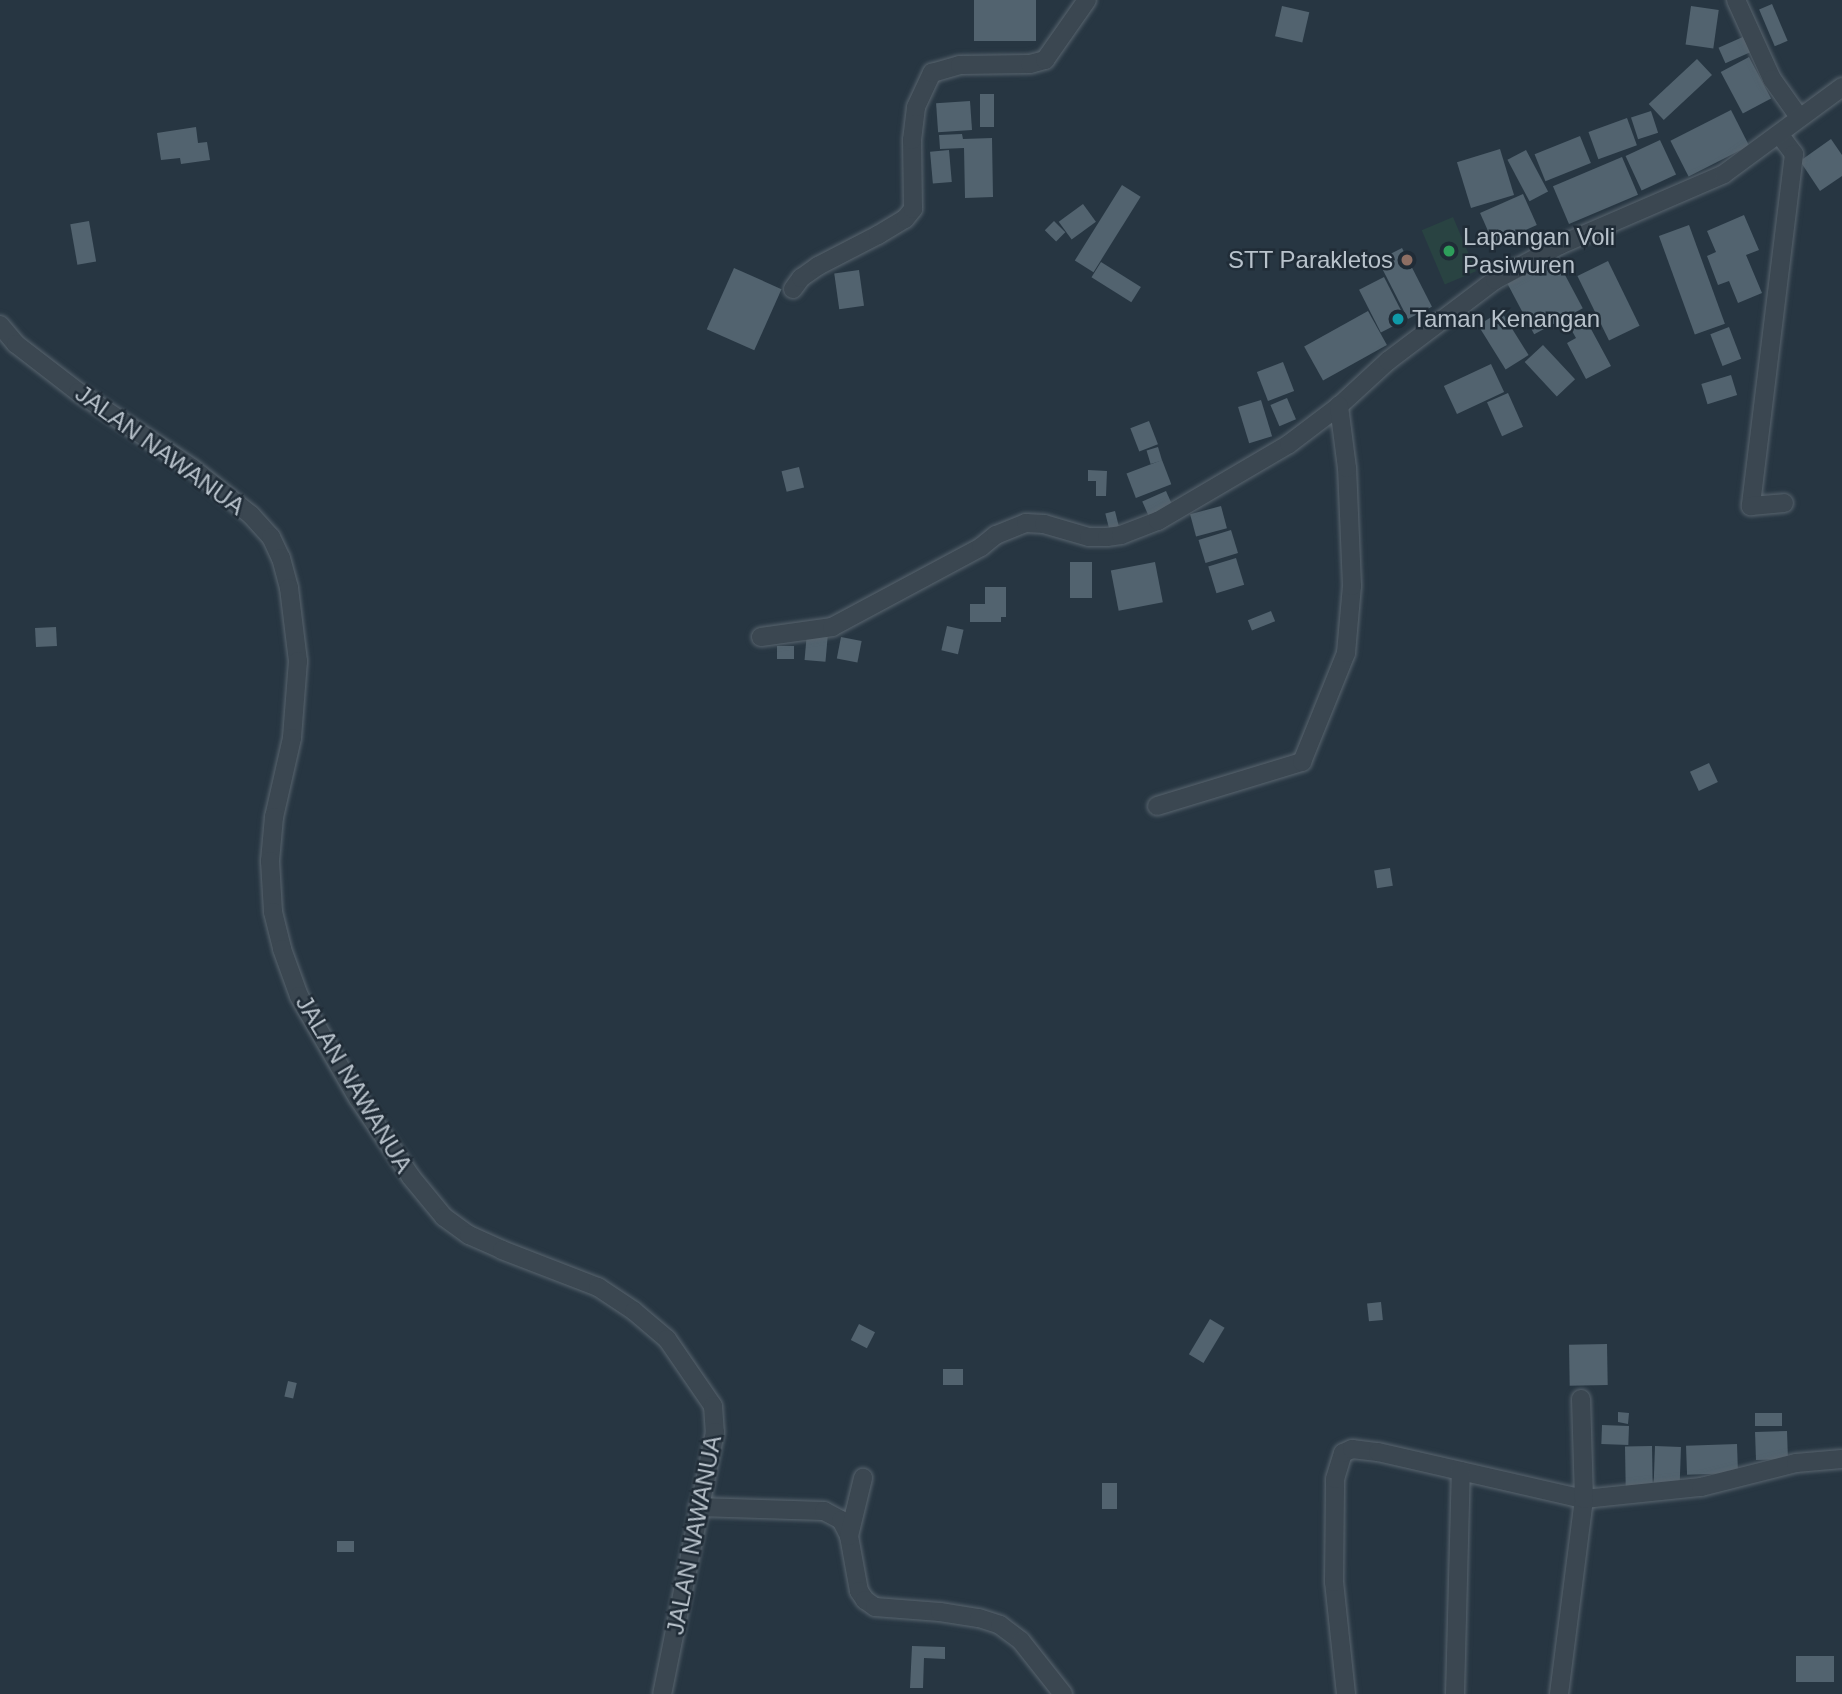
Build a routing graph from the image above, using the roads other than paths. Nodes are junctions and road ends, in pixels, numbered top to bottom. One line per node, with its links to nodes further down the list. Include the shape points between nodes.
1 (1087, 0): 6 (street, via 1045,60 960,65 932,73 916,107 913,209 905,219 818,266)
2 (1736, 0): 4 (street, via 1772,79)
3 (1842, 87): 4 (street)
4 (1799, 117): 5 (street)
5 (1779, 134): 10 (street, via 1724,174 1560,245 1495,280 1388,361); 11 (street, via 1794,155 1751,506)
6 (793, 289)
7 (0, 325): 8 (street, JALAN NAWANUA)
8 (16, 344): 9 (street); 19 (street, JALAN NAWANUA, via 78,392 192,468 271,537 289,588 298,661 292,738 274,817 270,861 273,912 299,996 358,1098 444,1217 480,1240 598,1287 667,1339 713,1406 715,1432)
9 (0, 354)
10 (1339, 406): 12 (street, via 1289,444 1158,521 1107,537 1026,523 832,626); 13 (street, via 1351,560 1346,653 1302,762)
11 (1784, 503)
12 (761, 636)
13 (1157, 806)
14 (1581, 1399): 18 (street)
15 (1842, 1459): 18 (street, via 1796,1463 1709,1486)
16 (1461, 1471): 18 (street); 23 (street, via 1378,1452 1352,1449 1343,1453 1338,1463 1334,1582); 24 (street)
17 (863, 1478): 20 (street)
18 (1584, 1499): 25 (street)
19 (698, 1507): 20 (street, via 824,1511 841,1520); 21 (street, JALAN NAWANUA)
20 (849, 1536): 22 (street, via 857,1583 865,1600 875,1607 940,1612 1000,1625 1021,1642)
21 (662, 1694)
22 (1063, 1694)
23 (1346, 1694)
24 (1455, 1694)
25 (1559, 1694)

